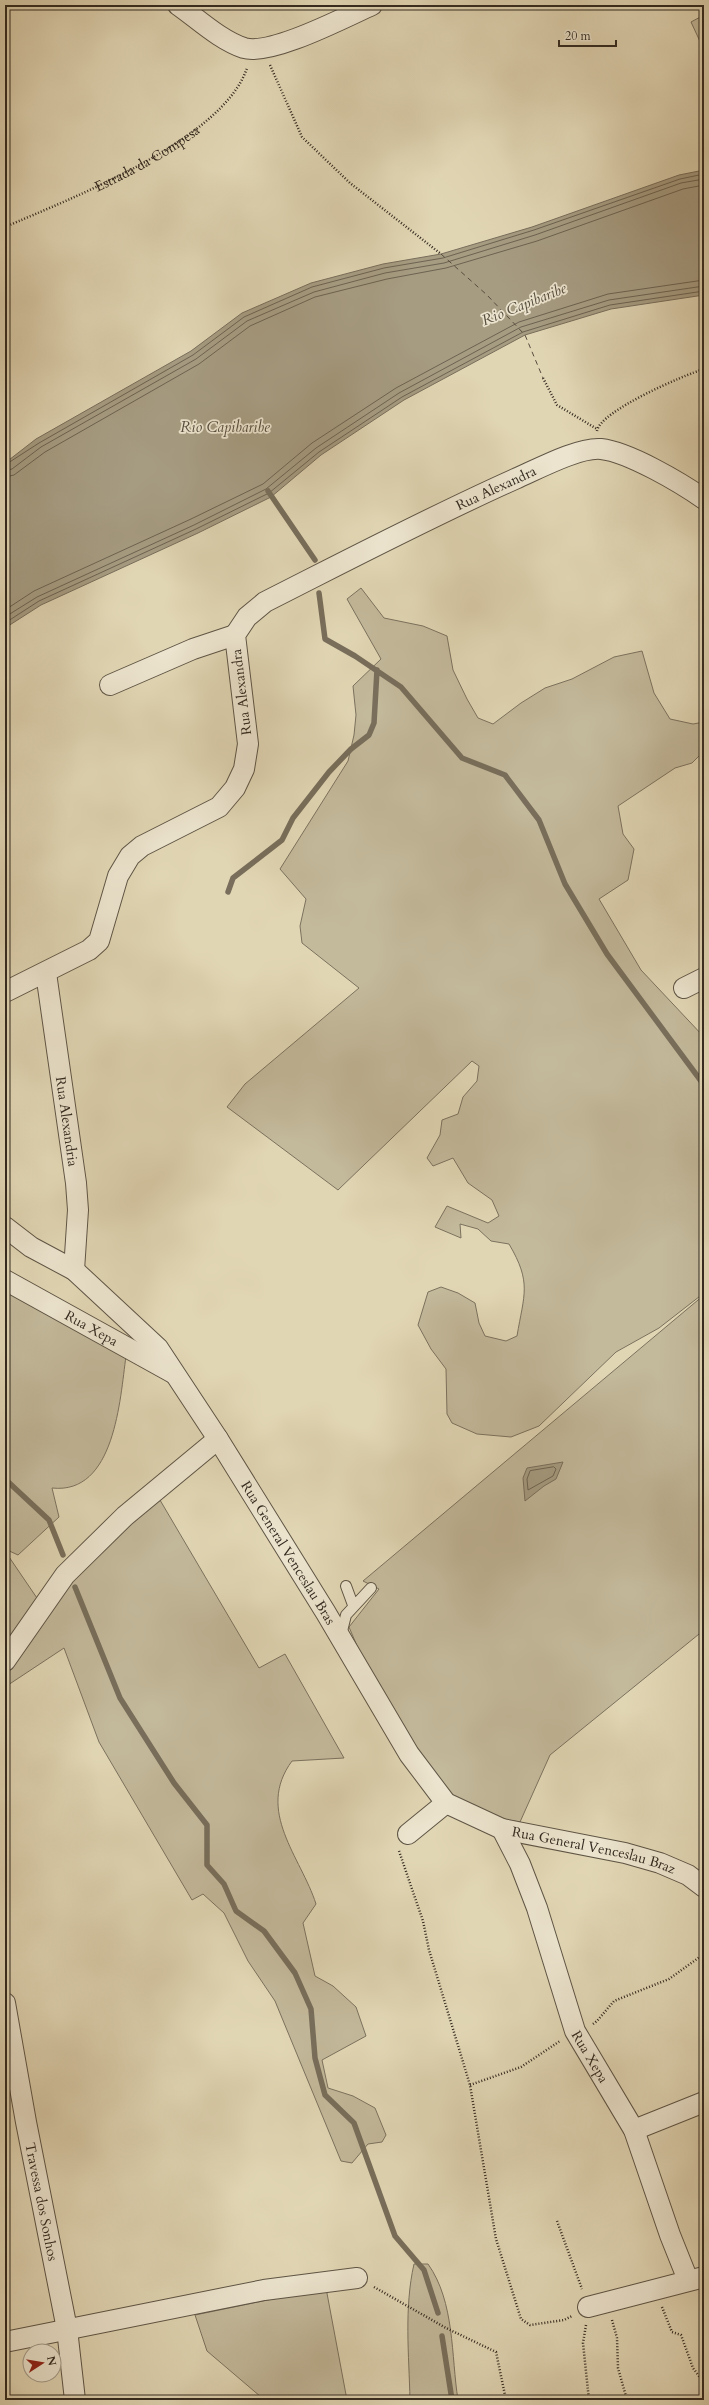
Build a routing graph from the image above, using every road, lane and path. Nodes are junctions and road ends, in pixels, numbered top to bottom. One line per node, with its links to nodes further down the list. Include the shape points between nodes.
1 (178, 5): 3 (street, via 227,40)
2 (372, 5): 3 (street)
3 (258, 50): 4 (path, Estrada da Compesa, via 228,101 186,138 91,190); 5 (path, via 302,137 350,183)
4 (5, 227)
5 (441, 254)
6 (704, 369): 8 (path, via 633,399)
7 (542, 378): 8 (path, via 557,405)
8 (597, 428): 9 (path)
9 (600, 449): 10 (street, via 622,455 687,487); 11 (street, Rua Alexandra, via 558,459 459,504 265,602 247,618)
10 (704, 499)
11 (235, 635): 12 (street, via 193,649); 13 (street, Rua Alexandra, via 248,744 244,769 235,788 219,807 142,846 130,856 118,876 99,941 89,950)
12 (110, 685)
13 (46, 973): 16 (street, Rua Alexandra); 18 (street, Rua Alexandria, via 76,1183 78,1210)
14 (704, 978): 15 (street)
15 (684, 988)
16 (5, 992)
17 (5, 1227): 18 (street, via 32,1247)
18 (74, 1270): 20 (street, Rua General Venceslau Bras, via 158,1348)
19 (5, 1280): 20 (street, Rua Xepa)
20 (177, 1376): 21 (street, Rua General Venceslau Bras)
21 (218, 1439): 25 (street, Rua General Venceslau Bras); 26 (street, via 125,1516 65,1575)
22 (346, 1586): 24 (lane)
23 (371, 1588): 24 (lane)
24 (353, 1606): 25 (lane, via 342,1625)
25 (341, 1638): 27 (street, Rua General Venceslau Bras, via 409,1754)
26 (5, 1661)
27 (446, 1803): 28 (street, Rua General Venceslau Bras); 29 (street)
28 (502, 1829): 30 (street, Rua General Venceslau Braz, via 626,1853 688,1875); 33 (street, Rua Xepa, via 520,1864 537,1908 575,2032)
29 (408, 1834): 39 (path, via 398,1847 423,1921 429,1950 470,2085 496,2239 521,2319 530,2325 564,2320)
30 (704, 1887)
31 (5, 2003): 40 (street, Travessa dos Sonhos, via 27,2130)
32 (704, 2102): 33 (street)
33 (634, 2130): 36 (street, Rua Xepa, via 670,2235)
34 (557, 2221): 39 (path)
35 (357, 2278): 40 (street, via 264,2290); 44 (path, via 446,2328 496,2352)
36 (698, 2278): 37 (street)
37 (655, 2290): 38 (street); 42 (path, via 672,2332 681,2335 693,2368)
38 (608, 2302): 39 (street); 46 (path, via 617,2338 618,2368)
39 (588, 2307): 45 (path, via 583,2343)
40 (67, 2329): 41 (street); 43 (street, Travessa dos Sonhos)
41 (5, 2342)
42 (704, 2383)
43 (75, 2400)
44 (506, 2400)
45 (589, 2400)
46 (627, 2400)

